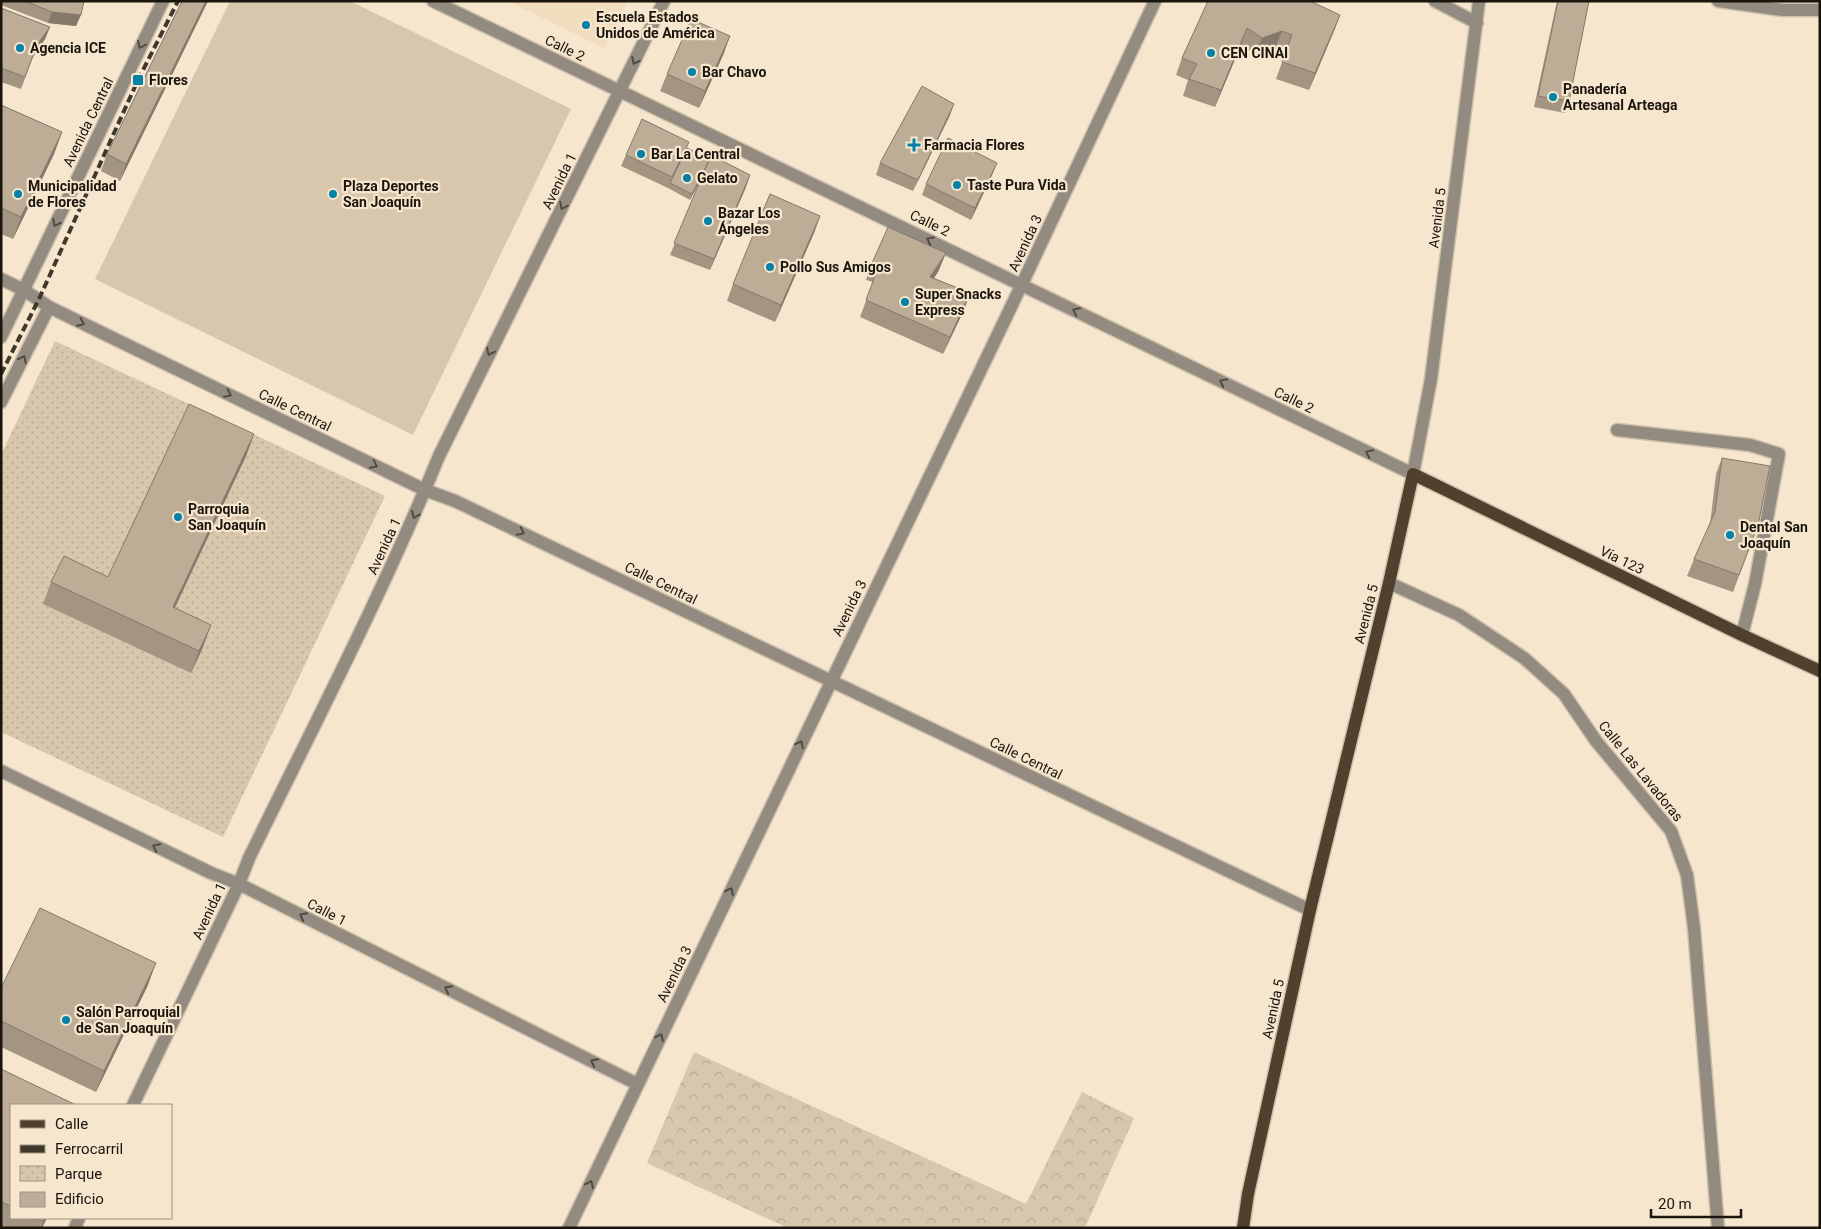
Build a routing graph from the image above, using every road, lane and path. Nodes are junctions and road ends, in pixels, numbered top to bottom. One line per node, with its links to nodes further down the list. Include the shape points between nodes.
1 (162, 1): 13 (street, Avenida Central, one-way to 13)
2 (433, 1): 10 (street, Calle 2)
3 (664, 1): 10 (street, Avenida 1, one-way to 10)
4 (1155, 1): 12 (street, Avenida 3)
5 (1435, 1): 9 (street)
6 (1479, 1): 9 (street, Avenida 5)
7 (1718, 1): 8 (street, via 1782,10)
8 (1820, 10)
9 (1477, 22): 18 (street, Avenida 5, via 1431,379)
10 (620, 91): 12 (street, Calle 2, one-way to 10); 19 (street, Avenida 1, one-way to 19)
11 (1, 279): 13 (street, Calle Central)
12 (1022, 284): 18 (street, Calle 2, one-way to 12); 23 (street, Avenida 3)
13 (24, 290): 14 (street, Calle Central); 15 (street, Avenida Central)
14 (49, 307): 16 (street, one-way to 14); 19 (street, Calle Central, one-way to 19)
15 (1, 336)
16 (1, 402)
17 (1617, 430): 21 (street, via 1750,445 1779,454 1755,584)
18 (1413, 474): 20 (main road, Avenida 5); 21 (main road, Vía 123)
19 (425, 490): 23 (street, Calle Central, one-way to 23, via 455,501); 25 (street, Avenida 1, one-way to 25)
20 (1389, 583): 26 (main road, Avenida 5); 31 (street, Calle Las Lavadoras, via 1459,615 1524,658 1564,694 1596,741 1671,831 1687,875 1694,928)
21 (1742, 635): 22 (main road, Vía 123)
22 (1820, 671)
23 (831, 681): 26 (street, Calle Central); 27 (street, Avenida 3, one-way to 23)
24 (1, 772): 25 (street, Calle 1, one-way to 24)
25 (239, 884): 27 (street, Calle 1, one-way to 25); 28 (street, Avenida 1)
26 (1310, 910): 30 (main road, Avenida 5)
27 (637, 1084): 29 (street, Avenida 3, one-way to 27)
28 (133, 1104)
29 (569, 1228)
30 (1243, 1228)
31 (1718, 1228)

